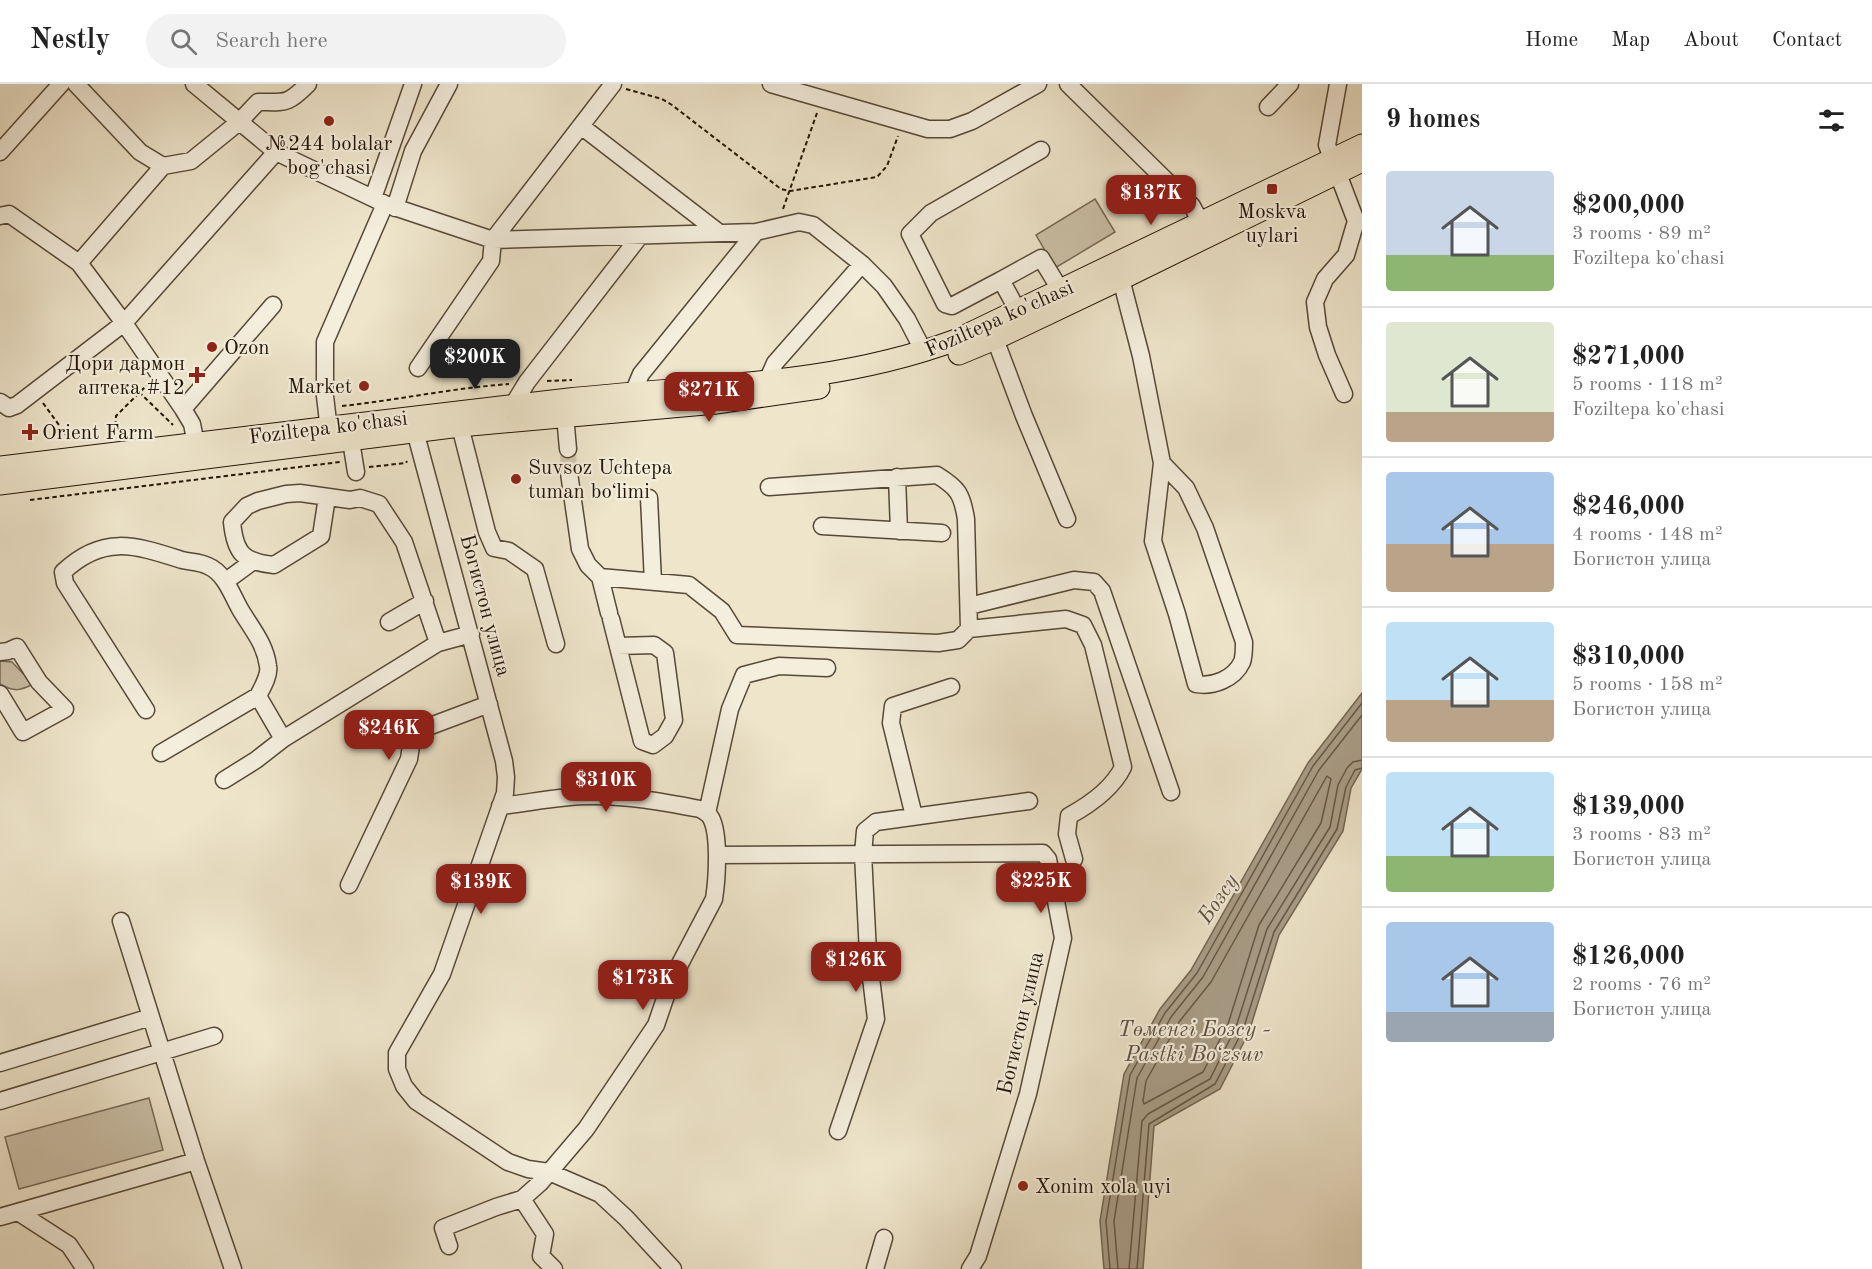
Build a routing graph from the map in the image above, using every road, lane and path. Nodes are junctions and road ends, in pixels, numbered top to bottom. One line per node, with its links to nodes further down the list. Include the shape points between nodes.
1 (61, 84): 20 (street)
2 (76, 84): 23 (street, via 140,152)
3 (194, 84): 15 (street)
4 (308, 84): 15 (street, via 291,100 258,102)
5 (413, 84): 26 (street)
6 (449, 84): 26 (street)
7 (613, 84): 17 (street); 25 (path, via 672,105 781,189)
8 (771, 84): 13 (street)
9 (1038, 84): 16 (street, via 950,129 928,129)
10 (1068, 84): 29 (street, via 1192,206)
11 (1290, 84): 14 (street)
12 (1338, 84): 24 (street, via 1327,138)
13 (822, 99): 16 (street); 25 (path)
14 (1268, 107)
15 (239, 122): 21 (street); 23 (street, via 191,160)
16 (903, 122): 25 (path, via 887,166 877,177)
17 (581, 126): 30 (street); 33 (street)
18 (1362, 145): 24 (main road, Foziltepa ko'chasi)
19 (1041, 150): 37 (street, via 931,213 910,234 947,305 952,306)
20 (0, 152)
21 (276, 152): 26 (street); 41 (street)
22 (1362, 161): 24 (main road, Foziltepa ko'chasi)
23 (164, 166): 34 (street)
24 (1336, 166): 29 (main road, Foziltepa ko'chasi); 52 (street, via 1356,221 1346,255 1325,279 1315,302 1321,336)
25 (790, 191): 28 (path)
26 (384, 203): 33 (street); 64 (street, via 325,342 325,396)
27 (0, 216): 34 (street, via 9,214)
28 (777, 225): 31 (street); 35 (street, via 813,225)
29 (1205, 230): 36 (main road, Foziltepa ko'chasi)
30 (717, 231): 31 (street); 32 (street)
31 (756, 232): 51 (street, via 642,374)
32 (640, 236): 33 (street); 48 (street)
33 (493, 240): 44 (street, via 491,261)
34 (79, 263): 41 (street)
35 (862, 264): 43 (street, via 884,286); 47 (street, via 775,363)
36 (1117, 272): 38 (main road, Foziltepa ko'chasi); 42 (main road, Foziltepa ko'chasi); 66 (street, via 1141,356)
37 (1001, 280): 38 (street, via 1041,258); 40 (street)
38 (1060, 291): 40 (main road, Foziltepa ko'chasi)
39 (273, 306): 56 (street)
40 (1018, 311): 43 (main road, Foziltepa ko'chasi)
41 (124, 323): 45 (street); 49 (street)
42 (995, 339): 55 (main road, Foziltepa ko'chasi, via 929,365 852,383 716,403); 75 (street)
43 (924, 352): 47 (main road, Foziltepa ko'chasi, via 858,368)
44 (418, 368)
45 (159, 373): 50 (path); 56 (street)
46 (575, 379): 48 (path)
47 (767, 381): 51 (main road, Foziltepa ko'chasi)
48 (527, 382): 53 (street); 64 (path, via 402,399)
49 (34, 392): 54 (street, via 17,405); 61 (path)
50 (139, 393): 58 (path); 60 (path, via 116,416)
51 (633, 393): 55 (main road, Foziltepa ko'chasi)
52 (1344, 394)
53 (513, 405): 55 (main road, Foziltepa ko'chasi); 57 (main road, Foziltepa ko'chasi)
54 (3, 407)
55 (564, 407): 59 (main road, Foziltepa ko'chasi); 63 (street)
56 (183, 409): 62 (street, via 192,424)
57 (413, 424): 59 (main road, Foziltepa ko'chasi); 64 (main road, Foziltepa ko'chasi); 87 (street, Богистон улица)
58 (173, 425)
59 (460, 426): 89 (street, via 486,532 494,548 509,551 535,569)
60 (115, 433)
61 (68, 440)
62 (196, 444): 64 (main road, Foziltepa ko'chasi); 67 (main road, Foziltepa ko'chasi)
63 (568, 449)
64 (347, 454): 65 (path, via 366,468 406,463); 70 (main road, Foziltepa ko'chasi); 72 (street, via 350,500); 74 (path); 83 (street, via 404,542)
65 (410, 454)
66 (1161, 463): 66 (street, via 1153,541 1196,684 1208,686 1231,676 1243,662 1244,642 1205,528 1186,488)
67 (0, 467)
68 (569, 473): 80 (street, via 580,549)
69 (897, 477): 71 (street); 77 (street); 84 (street, via 937,475 954,485 966,519)
70 (0, 484)
71 (769, 487)
72 (327, 497): 79 (street, via 321,536 274,565); 79 (street, via 286,494 246,506 232,522 244,557)
73 (650, 498): 82 (street)
74 (23, 500)
75 (1067, 519)
76 (822, 526): 77 (street)
77 (899, 531): 78 (street)
78 (942, 533)
79 (252, 562): 81 (street)
80 (600, 577): 82 (street); 90 (street)
81 (226, 581): 95 (street, via 266,656 269,669); 97 (street, via 209,566 134,546 115,545 74,562 63,572 65,583)
82 (653, 582): 86 (street, via 688,585 722,611 737,635 938,643 958,640)
83 (425, 601): 85 (street); 88 (street)
84 (969, 606): 86 (street); 101 (street, via 1074,580 1094,582 1102,591)
85 (389, 622)
86 (969, 629): 108 (street, via 1066,619 1083,625 1093,645 1123,767 1119,777 1069,816 1067,834)
87 (471, 634): 88 (street); 96 (street, Богистон улица)
88 (438, 643): 98 (street)
89 (556, 644)
90 (618, 646): 90 (street, via 642,741 653,745 665,736 674,720 665,653 654,645)
91 (0, 652): 94 (street, via 17,646 39,682 64,709 23,732)
92 (827, 668): 104 (street, via 779,666 744,675 730,709)
93 (951, 687): 105 (street, via 893,706 891,723)
94 (0, 694)
95 (258, 696): 98 (street); 99 (street)
96 (489, 704): 103 (street, Богистон улица, via 504,761 506,785); 109 (street, via 425,728 412,739 409,759)
97 (146, 710)
98 (283, 739): 100 (street)
99 (161, 753)
100 (224, 780)
101 (1171, 792)
102 (1029, 801): 105 (street)
103 (500, 806): 104 (street, via 615,796); 117 (street, Богистон улица, via 442,974 397,1053 397,1069 416,1101 508,1162)
104 (707, 813): 107 (street, via 712,818)
105 (914, 816): 106 (street, via 876,822 865,831)
106 (863, 854): 107 (street, Богистон улица); 115 (street, via 876,1018); 128 (street, Богистон улица, via 1042,853 1048,859 1063,938 1028,1094 978,1256)
107 (717, 855): 117 (street, via 714,899 671,981 656,1025 586,1129)
108 (1074, 859)
109 (349, 885)
110 (121, 921): 111 (street)
111 (151, 1017): 113 (street); 116 (street)
112 (214, 1036): 114 (street)
113 (0, 1064)
114 (0, 1101)
115 (838, 1131)
116 (196, 1161): 119 (street); 124 (street)
117 (549, 1172): 118 (street); 126 (street, Богистон улица, via 600,1194)
118 (522, 1199): 122 (street, via 444,1228); 125 (street, via 545,1234 542,1256)
119 (18, 1212): 120 (street); 123 (street, via 69,1245)
120 (0, 1217)
121 (884, 1238): 127 (street)
122 (449, 1246)
123 (86, 1269)
124 (233, 1269)
125 (554, 1269)
126 (673, 1269)
127 (875, 1269)
128 (970, 1269)

